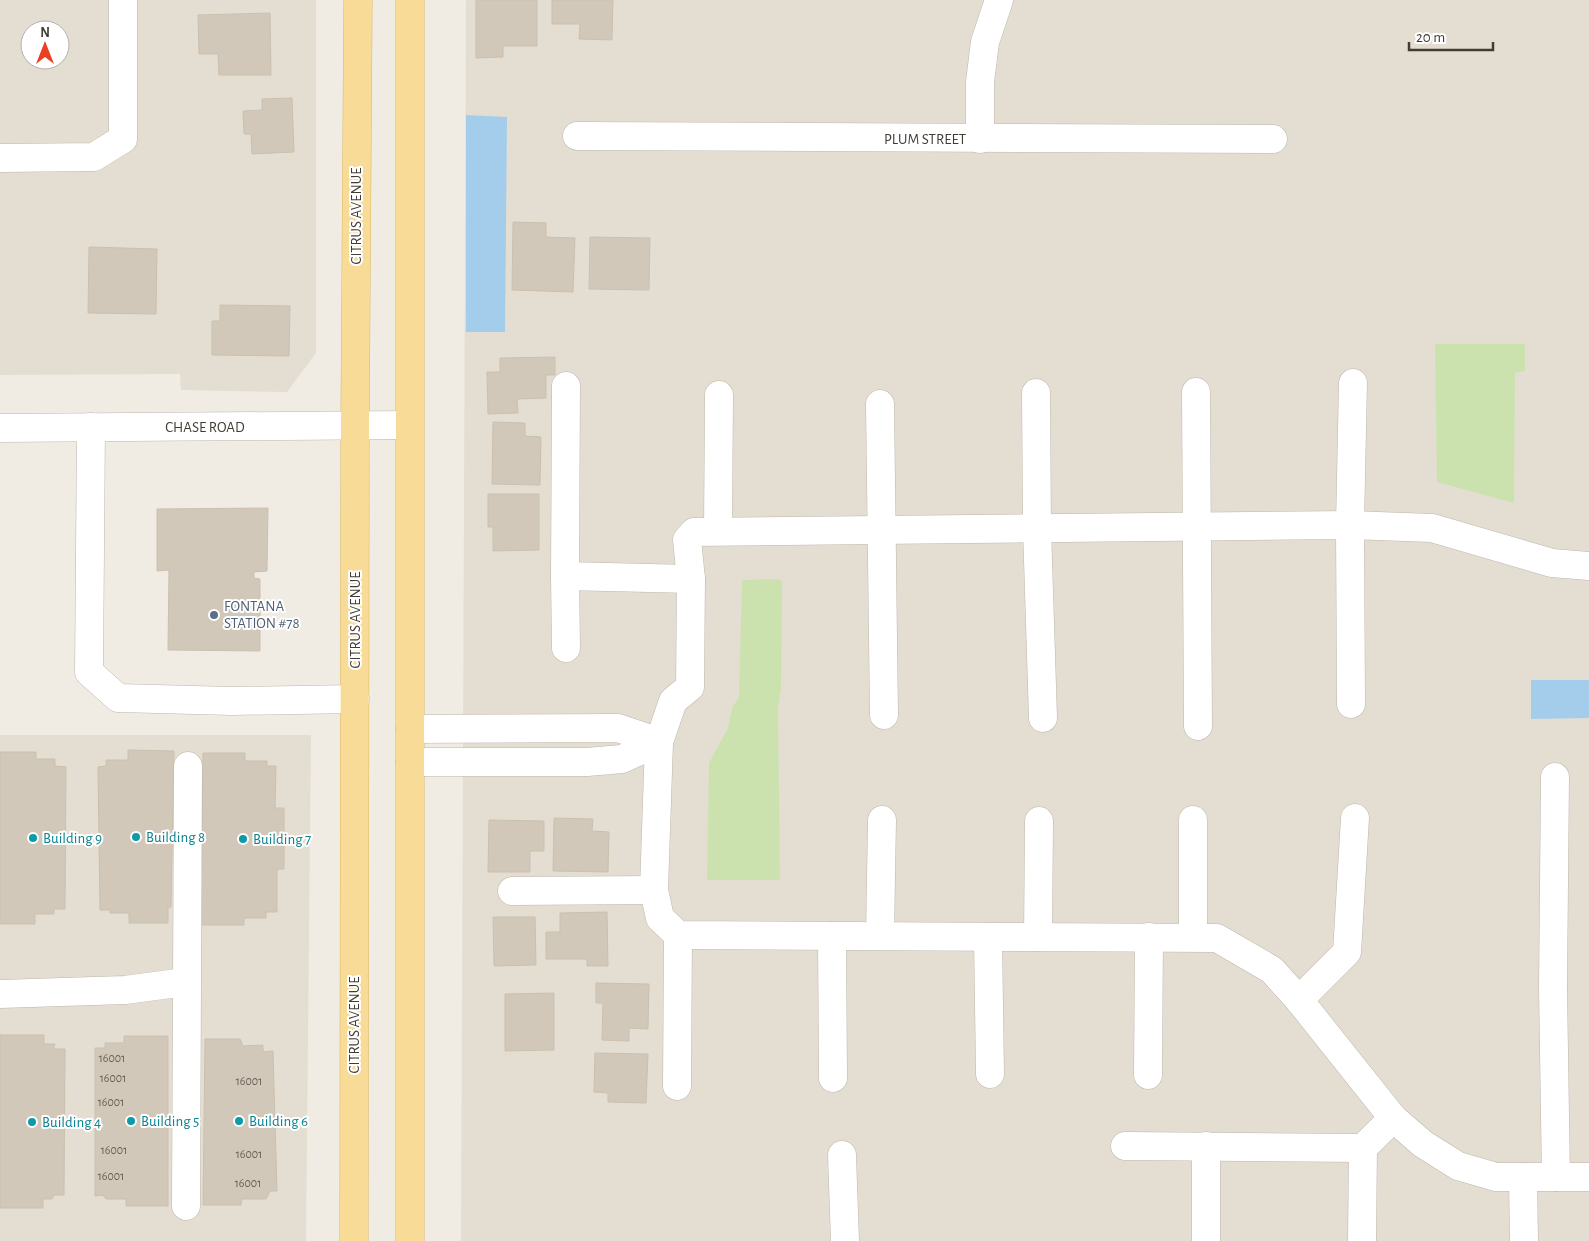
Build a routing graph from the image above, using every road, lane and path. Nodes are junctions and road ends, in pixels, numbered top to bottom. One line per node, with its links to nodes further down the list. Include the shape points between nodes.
1 (123, 0): 8 (street, via 124,139 94,157)
2 (358, 0): 16 (main road, CITRUS AVENUE)
3 (410, 0): 15 (main road)
4 (999, 0): 6 (street, via 985,42 980,82)
5 (577, 136): 6 (street, PLUM STREET)
6 (980, 139): 7 (street, PLUM STREET)
7 (1273, 139)
8 (0, 158)
9 (1353, 383): 19 (street)
10 (566, 386): 25 (street)
11 (1196, 392): 20 (street)
12 (1036, 393): 21 (street)
13 (720, 395): 22 (street)
14 (880, 404): 23 (street)
15 (409, 425): 16 (street, CHASE ROAD); 33 (main road)
16 (355, 426): 17 (street, CHASE ROAD); 28 (main road, CITRUS AVENUE)
17 (91, 427): 18 (street, CHASE ROAD); 28 (street, via 90,672 118,698)
18 (0, 428)
19 (1350, 525): 20 (street); 24 (street, via 1432,528 1552,563); 29 (street)
20 (1195, 527): 21 (street); 32 (street)
21 (1037, 528): 23 (street); 31 (street)
22 (718, 531): 23 (street); 26 (street, via 694,532 687,540)
23 (881, 531): 30 (street)
24 (1589, 566)
25 (565, 576): 26 (street); 27 (street)
26 (691, 579): 34 (street, via 690,687 674,700)
27 (566, 648)
28 (355, 699): 67 (main road, CITRUS AVENUE)
29 (1351, 704)
30 (884, 715)
31 (1043, 718)
32 (1198, 726)
33 (410, 729): 34 (street, via 618,728); 35 (main road)
34 (659, 742): 35 (street, via 622,759 586,762); 42 (street)
35 (410, 762): 68 (main road)
36 (188, 766): 51 (street)
37 (1555, 777): 64 (street, via 1553,989)
38 (1355, 818): 53 (street, via 1347,952)
39 (882, 820): 45 (street)
40 (1193, 820): 50 (street)
41 (1039, 821): 48 (street)
42 (654, 890): 43 (street); 44 (street, via 660,918)
43 (512, 891)
44 (678, 935): 46 (street); 57 (street)
45 (880, 935): 46 (street); 47 (street)
46 (832, 936): 56 (street)
47 (988, 937): 48 (street); 54 (street)
48 (1038, 937): 49 (street)
49 (1148, 937): 50 (street); 55 (street)
50 (1193, 937): 53 (street, via 1217,938 1272,970)
51 (185, 982): 52 (street, via 125,990); 66 (street)
52 (0, 994)
53 (1299, 1000): 58 (street)
54 (990, 1074)
55 (1148, 1075)
56 (833, 1078)
57 (677, 1086)
58 (1393, 1118): 61 (street); 63 (street, via 1422,1144 1458,1166 1496,1177)
59 (1124, 1146): 60 (street)
60 (1206, 1146): 61 (street); 70 (street)
61 (1363, 1148): 71 (street)
62 (842, 1155): 69 (street)
63 (1523, 1177): 64 (street); 72 (street)
64 (1556, 1177): 65 (street)
65 (1589, 1177)
66 (186, 1206)
67 (354, 1241)
68 (410, 1241)
69 (844, 1241)
70 (1206, 1241)
71 (1362, 1241)
72 (1524, 1241)

